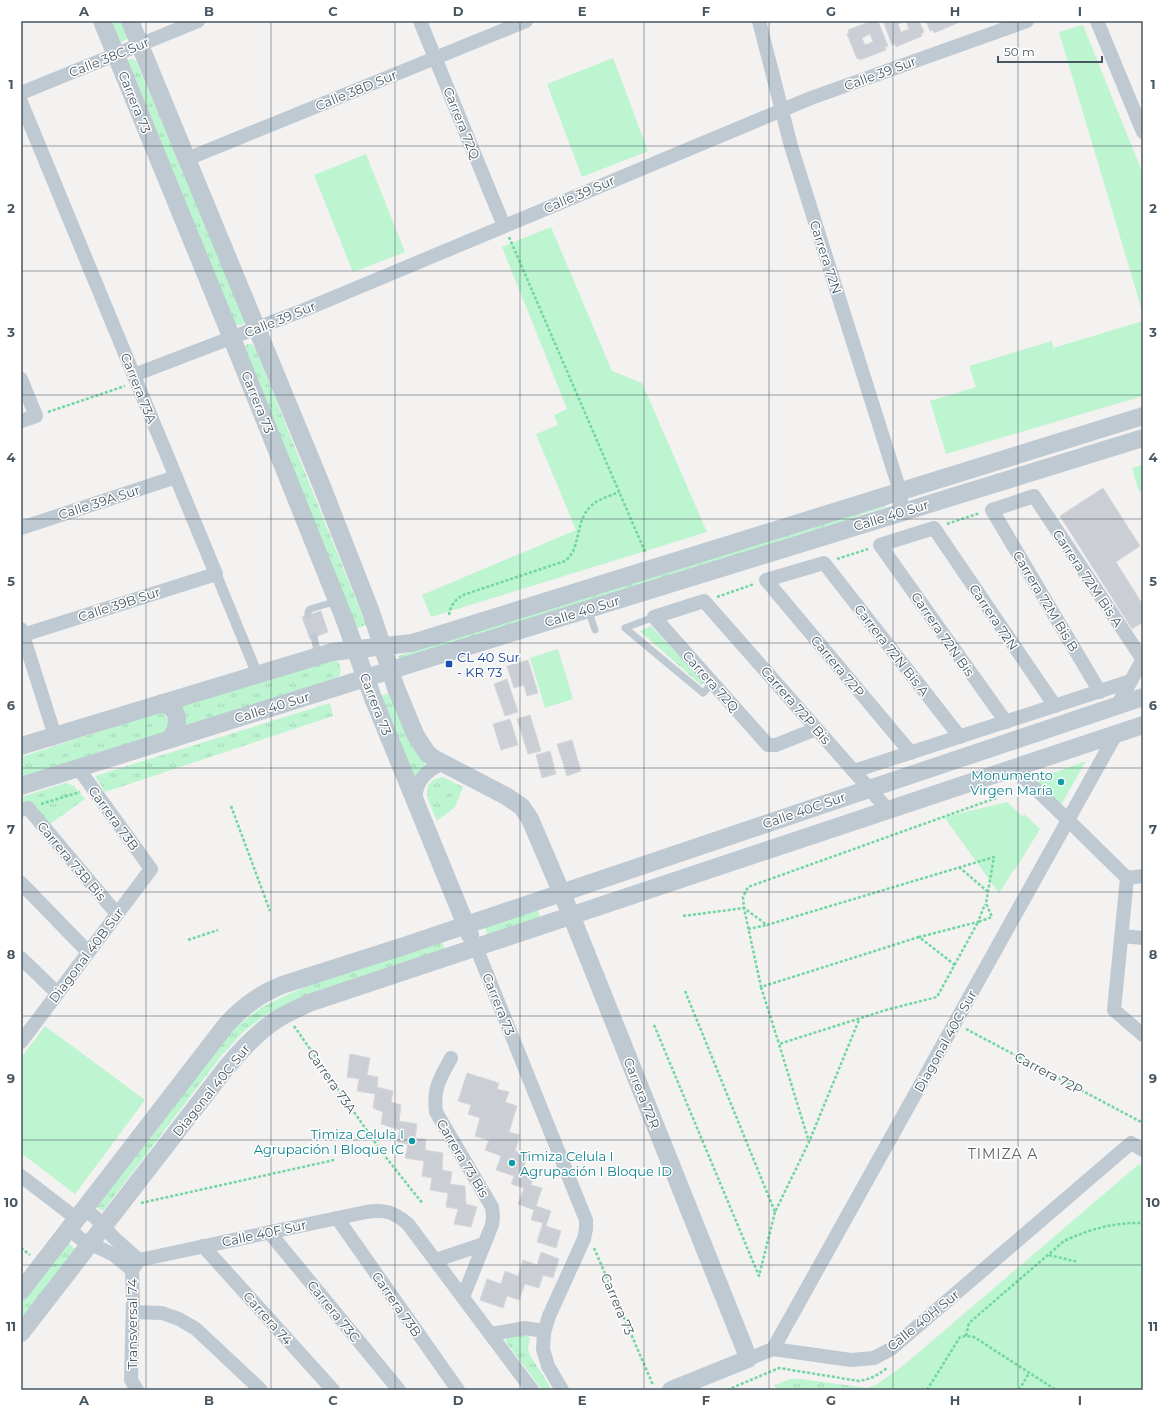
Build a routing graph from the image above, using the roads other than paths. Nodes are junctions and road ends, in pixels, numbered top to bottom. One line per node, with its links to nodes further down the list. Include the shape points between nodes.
1 (102, 21): 10 (street, Carrera 73)
2 (130, 21): 9 (street, Carrera 73)
3 (198, 21): 9 (street, Calle 38C Sur)
4 (420, 21): 11 (street, Carrera 72Q)
5 (526, 21): 11 (street, Calle 38D Sur)
6 (759, 21): 14 (street, Carrera 72N)
7 (1028, 21): 14 (street, Calle 39 Sur)
8 (1097, 21): 15 (street)
9 (139, 44): 10 (street, Calle 38C Sur); 16 (street, Carrera 73)
10 (115, 54): 12 (street, Calle 38C Sur); 19 (street, Carrera 73)
11 (435, 58): 16 (street, Calle 38D Sur); 17 (street, Carrera 72Q)
12 (21, 93)
13 (21, 102): 21 (street, Carrera 73A)
14 (782, 110): 17 (street, Calle 39 Sur); 26 (street, Carrera 72N, via 791,146)
15 (1143, 132)
16 (187, 159): 18 (street, Carrera 73)
17 (504, 226): 18 (street, Calle 39 Sur)
18 (257, 328): 19 (street, Calle 39 Sur); 42 (street, Carrera 73, via 321,484)
19 (232, 338): 21 (street, Calle 39 Sur); 35 (street, Carrera 73)
20 (21, 379): 23 (street, via 36,416)
21 (136, 379): 25 (street, Carrera 73A)
22 (1143, 416): 26 (street, Calle 40 Sur)
23 (21, 421)
24 (1143, 438): 28 (street, Calle 40 Sur)
25 (176, 477): 30 (street, Calle 39A Sur); 33 (street, Carrera 73A)
26 (900, 491): 28 (street, Carrera 72N, via 907,500); 29 (street, Carrera 72N, via 902,501); 42 (street, Calle 40 Sur, via 412,643)
27 (1034, 496): 45 (street, Carrera 72M Bis A); 51 (street, Carrera 72M Bis B, via 992,510)
28 (919, 507): 29 (street, Calle 40 Sur)
29 (899, 512): 36 (street, Calle 40 Sur)
30 (21, 528)
31 (934, 528): 32 (street, Calle 40 Sur); 54 (street, Carrera 72N)
32 (880, 545): 56 (street, Carrera 72N Bis)
33 (216, 574): 40 (street, Calle 39B Sur); 47 (street, Carrera 73A)
34 (766, 580): 61 (street, Carrera 72N Bis A, via 824,563); 64 (street, Carrera 72P)
35 (337, 601): 37 (lane, via 310,609); 43 (street, Carrera 73)
36 (588, 609): 39 (lane); 46 (street, Calle 40 Sur)
37 (308, 615)
38 (654, 617): 50 (street, Carrera 72Q); 50 (lane, via 625,628 703,693); 58 (street, Carrera 72P Bis, via 704,601)
39 (595, 630)
40 (22, 632): 60 (street)
41 (314, 637): 44 (lane)
42 (382, 646): 43 (street, Calle 40 Sur); 46 (street, Carrera 73)
43 (355, 648): 44 (street, Calle 40 Sur); 48 (street, Carrera 73)
44 (318, 655): 47 (street, Calle 40 Sur)
45 (1143, 659): 49 (street)
46 (390, 670): 48 (street, Calle 40 Sur); 65 (street, Carrera 73, via 420,744 430,756)
47 (257, 674): 53 (street, Calle 40 Sur)
48 (365, 678): 62 (street, Calle 40 Sur); 71 (street, Carrera 73)
49 (1131, 681): 51 (street); 55 (street)
50 (713, 684): 58 (street, Carrera 72Q, via 768,745 776,745)
51 (1100, 692): 54 (street)
52 (1143, 697): 55 (street, Calle 40C Sur)
53 (162, 703): 60 (street, Calle 40 Sur); 62 (street, via 172,707 177,717 177,725)
54 (1055, 706): 56 (street)
55 (1117, 706): 70 (street, Calle 40C Sur)
56 (1006, 722): 61 (street)
57 (1143, 725): 59 (street, Calle 40C Sur)
58 (816, 729): 68 (street, Carrera 72P Bis)
59 (1116, 734): 67 (street, Calle 40C Sur); 74 (street, Diagonal 40C Sur)
60 (55, 736): 63 (street, Calle 40 Sur)
61 (960, 737): 64 (street)
62 (170, 739): 66 (street, Calle 40 Sur)
63 (21, 746)
64 (910, 753): 68 (street)
65 (443, 763): 71 (street, via 428,770 424,775 415,792); 79 (street, Carrera 73, via 522,807 530,819)
66 (78, 768): 69 (street, Calle 40 Sur); 75 (street, Carrera 73B)
67 (1014, 768): 73 (street, Calle 40C Sur); 74 (street)
68 (854, 772): 70 (street, Carrera 72P Bis)
69 (21, 786)
70 (868, 789): 73 (street, Carrera 72P Bis); 79 (street, Calle 40C Sur)
71 (415, 800): 82 (street, Carrera 73)
72 (24, 809): 80 (street, Carrera 73B Bis)
73 (888, 810): 81 (street, Calle 40C Sur)
74 (1068, 820): 77 (street); 109 (street, Diagonal 40C Sur)
75 (151, 869): 80 (street, Diagonal 40B Sur)
76 (1143, 876): 77 (street)
77 (1127, 878): 83 (street)
78 (21, 883): 86 (street)
79 (561, 893): 81 (street, Carrera 73); 82 (street, Calle 40C Sur)
80 (117, 914): 86 (street, Diagonal 40B Sur)
81 (571, 916): 85 (street, Calle 40C Sur); 110 (street, Carrera 72R)
82 (466, 925): 85 (street, Carrera 73); 95 (street, Diagonal 40C Sur, via 282,985 266,992 236,1013)
83 (1122, 936): 84 (street); 90 (street, via 1114,1010)
84 (1143, 938)
85 (476, 947): 96 (street, Diagonal 40C Sur, via 309,1003 273,1022 242,1049 226,1068); 106 (street, Carrera 73, via 586,1220 584,1239)
86 (88, 952): 88 (street, Diagonal 40B Sur)
87 (21, 958): 88 (street)
88 (57, 993): 89 (street, Diagonal 40B Sur)
89 (23, 1033)
90 (1143, 1035)
91 (451, 1058): 99 (street, Carrera 73 Bis, via 437,1084 434,1098 436,1112 492,1206 492,1225)
92 (1137, 1146): 109 (street, Calle 40H Sur, via 891,1349 874,1358 851,1360)
93 (21, 1176): 95 (street)
94 (337, 1218): 97 (street, Calle 40F Sur); 101 (street, Calle 40F Sur, via 374,1210 388,1211 408,1224); 115 (street, Carrera 73B)
95 (77, 1219): 96 (street, via 94,1216); 98 (street, via 77,1236); 103 (street, Diagonal 40C Sur)
96 (104, 1226): 98 (street, Diagonal 40C Sur); 102 (street)
97 (269, 1232): 100 (street, Calle 40F Sur); 114 (street, Carrera 73C)
98 (90, 1243): 102 (street); 107 (street, Diagonal 40C Sur)
99 (484, 1244): 101 (street); 104 (street)
100 (203, 1246): 102 (street, Calle 40F Sur); 113 (street, Carrera 74)
101 (436, 1260): 104 (street)
102 (136, 1265): 105 (street, Transversal 74)
103 (21, 1291)
104 (463, 1297): 108 (street)
105 (133, 1312): 111 (street, Transversal 74, via 131,1380); 112 (street, via 162,1313 196,1328)
106 (544, 1331): 108 (street, via 525,1328); 117 (street, via 545,1356 552,1375)
107 (21, 1333)
108 (491, 1334): 116 (street)
109 (773, 1349): 110 (street, Calle 40H Sur)
110 (748, 1359): 118 (street, Calle 40H Sur)
111 (137, 1390)
112 (261, 1390)
113 (333, 1390)
114 (399, 1390)
115 (458, 1390)
116 (532, 1390)
117 (562, 1390)
118 (671, 1390)

